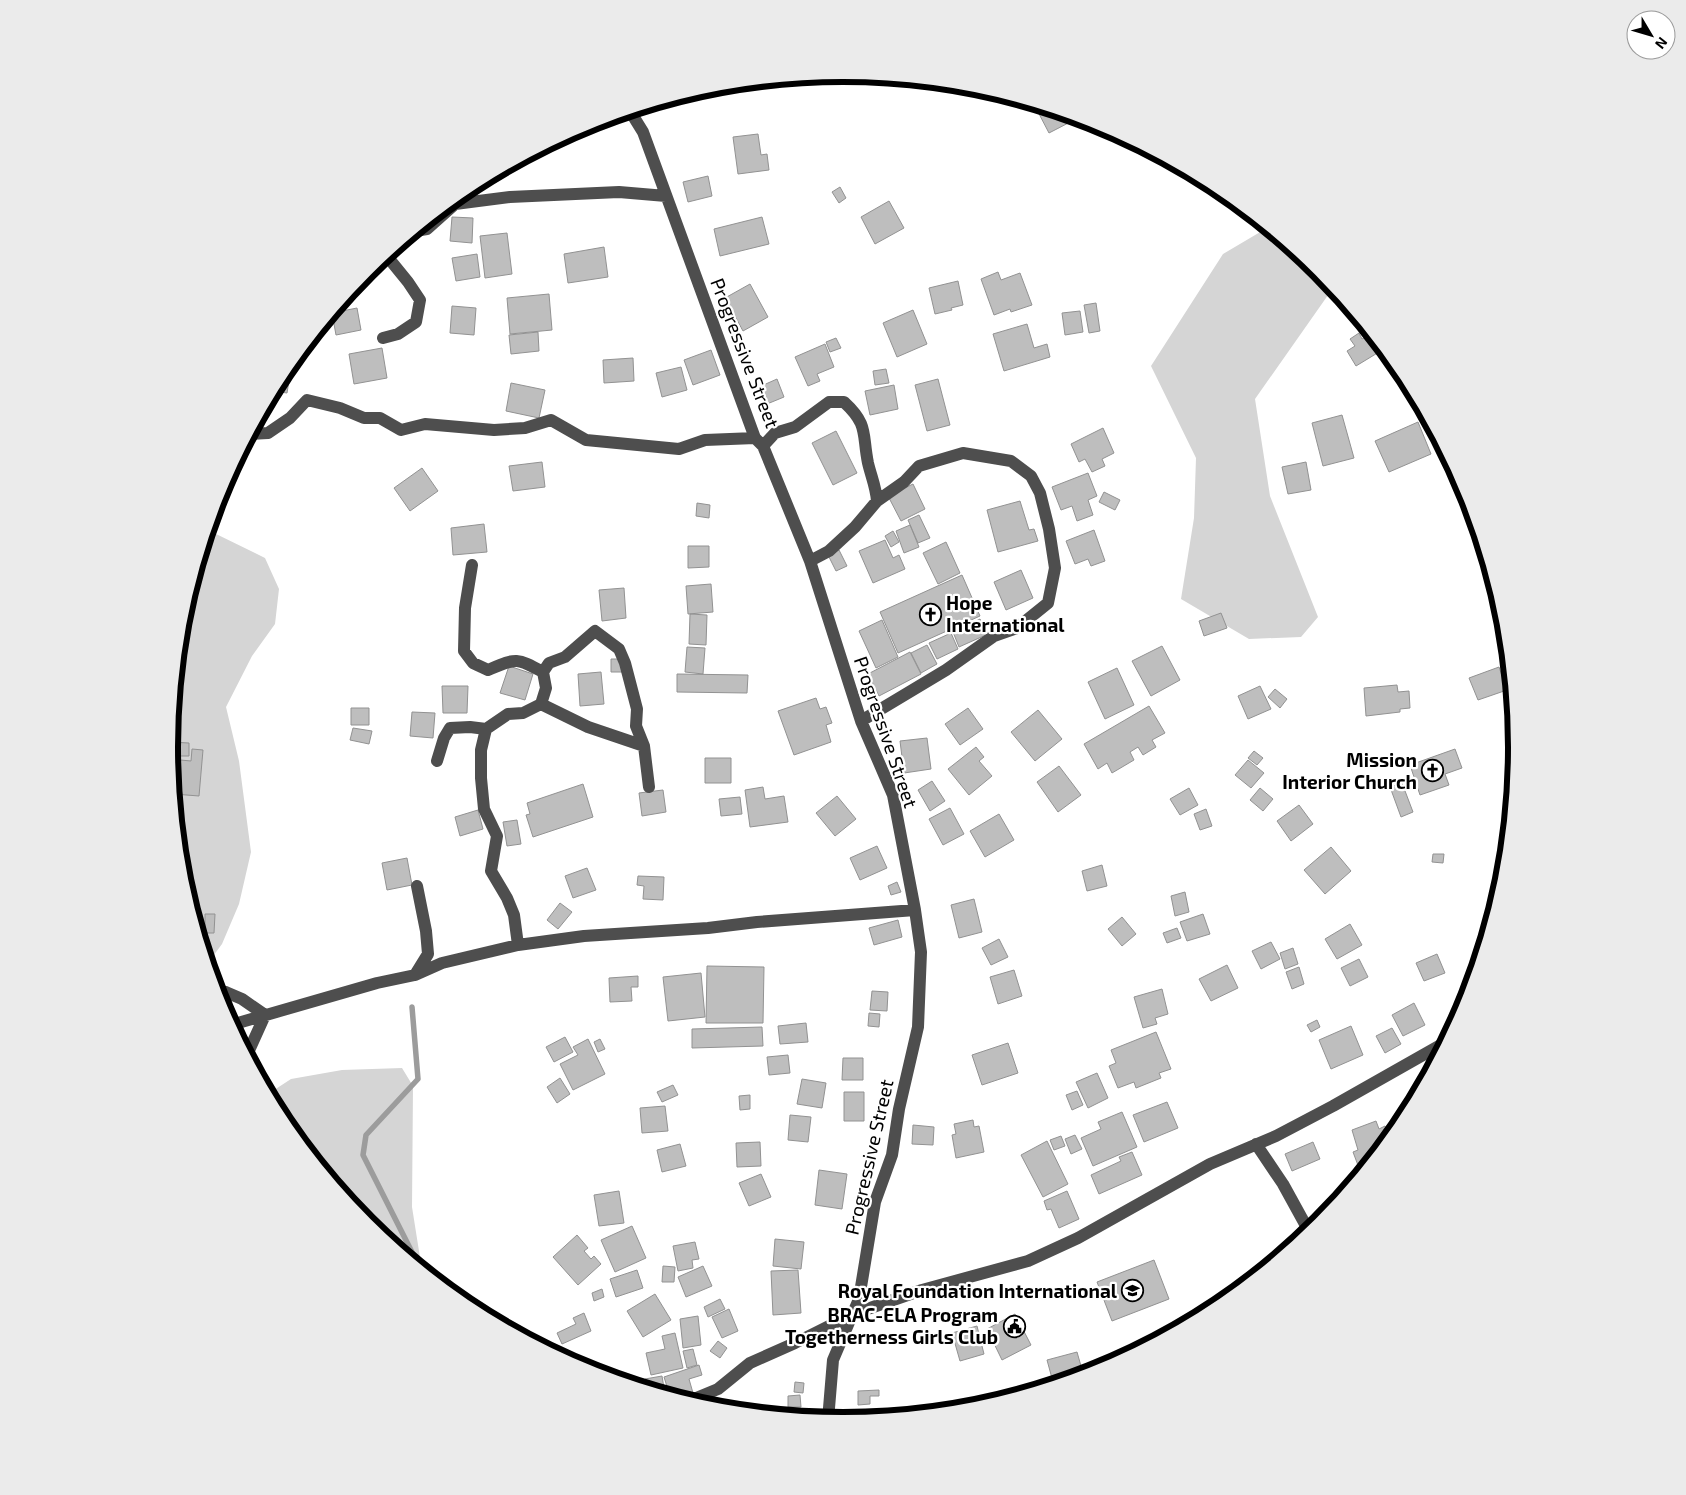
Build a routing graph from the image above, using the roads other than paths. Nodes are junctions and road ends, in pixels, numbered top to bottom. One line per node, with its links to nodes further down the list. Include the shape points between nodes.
1 (633, 117): 2 (street, Progressive Street, via 643,132)
2 (666, 196): 3 (street, via 609,192); 7 (street, Progressive Street)
3 (465, 201)
4 (391, 261): 5 (street, via 420,300 416,322 398,334)
5 (383, 338)
6 (257, 433): 7 (street, via 268,432 290,418 307,400 364,418 380,418 401,430 425,424 494,430 525,428 551,420 586,440 679,449 705,440)
7 (759, 442): 8 (street, via 795,427 829,402 844,402 856,412 863,426); 9 (street, Progressive Street)
8 (878, 501): 9 (street, via 829,551); 13 (street, via 919,466 928,463 962,453 1011,461 1031,476 1040,493 1055,568 1048,603 1017,628 994,636 946,670)
9 (810, 561): 13 (street, Progressive Street)
10 (472, 565): 11 (street, via 465,608 464,651 473,663 488,670 510,660 526,663)
11 (543, 672): 12 (street, via 546,688); 15 (street, via 549,663 565,656 595,631 619,650 625,663 637,709 636,726)
12 (541, 704): 14 (street, via 523,714 508,714); 15 (street, via 588,728)
13 (861, 721): 19 (street, Progressive Street, via 893,795)
14 (486, 729): 16 (street, via 450,728); 20 (street, via 481,750 484,809 497,836 491,871 514,915)
15 (644, 746): 17 (street)
16 (437, 761)
17 (649, 787)
18 (417, 886): 21 (street, via 428,954)
19 (915, 910): 20 (street, via 584,936); 29 (street, Progressive Street, via 920,952 918,1027 892,1155 875,1202 859,1299)
20 (518, 945): 21 (street, via 442,963)
21 (415, 974): 23 (street)
22 (225, 992): 23 (street)
23 (265, 1015): 24 (street); 25 (street)
24 (238, 1023)
25 (250, 1048)
26 (1436, 1048): 27 (street, via 1325,1110)
27 (1256, 1144): 28 (street); 29 (street, via 1210,1164 1078,1238 1028,1261 922,1290)
28 (1306, 1225)
29 (853, 1314): 30 (street, via 750,1363 718,1389); 31 (street, Progressive Street, via 832,1360)
30 (700, 1397)
31 (829, 1412)

